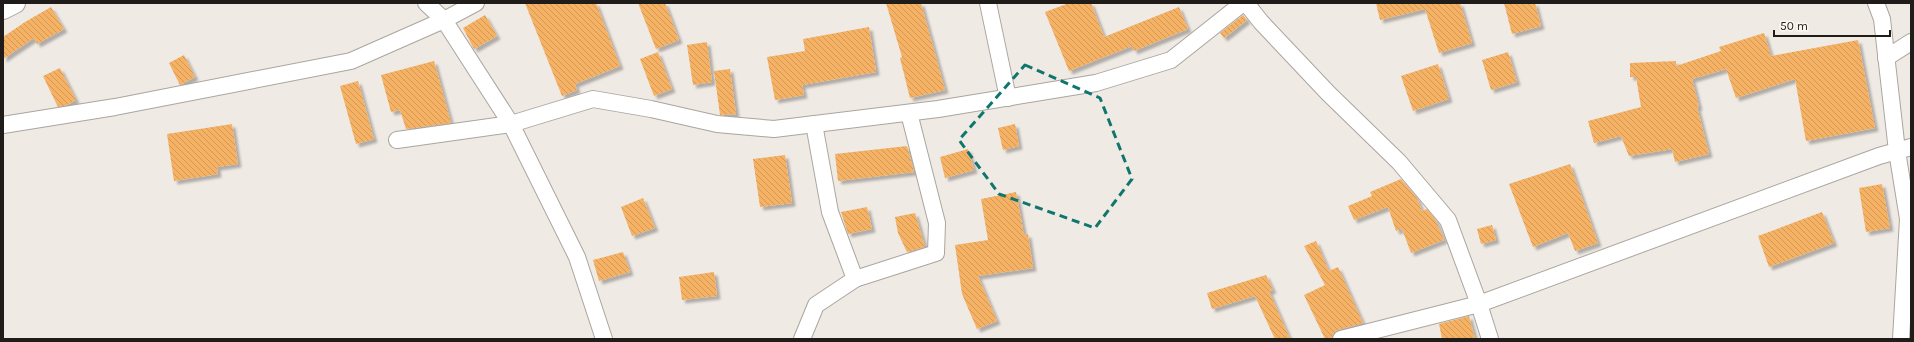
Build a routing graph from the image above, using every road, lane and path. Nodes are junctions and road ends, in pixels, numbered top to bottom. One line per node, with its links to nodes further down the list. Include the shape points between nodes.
1 (15, 3): 8 (main road)
2 (426, 3): 9 (street)
3 (476, 3): 9 (street)
4 (988, 3): 12 (street)
5 (1243, 3): 12 (street, via 1171,60 1096,83)
6 (1246, 3): 21 (street, via 1328,93 1399,162 1448,220)
7 (1876, 3): 11 (street, via 1882,19)
8 (3, 9)
9 (444, 20): 14 (street); 16 (street, via 351,61 115,107)
10 (1911, 42): 11 (street)
11 (1886, 58): 18 (street)
12 (1008, 98): 13 (street)
13 (909, 113): 15 (street); 20 (street, via 937,223 936,253)
14 (511, 124): 15 (street, via 593,99 717,124 774,129); 17 (street); 22 (street, via 577,257)
15 (814, 124): 20 (street, via 830,212)
16 (3, 125)
17 (397, 140)
18 (1904, 149): 19 (street); 21 (street, via 1683,227)
19 (1908, 264): 26 (street)
20 (855, 279): 23 (street, via 816,305)
21 (1479, 304): 24 (street); 25 (street)
22 (604, 339)
23 (802, 339)
24 (1341, 339)
25 (1490, 339)
26 (1902, 339)

